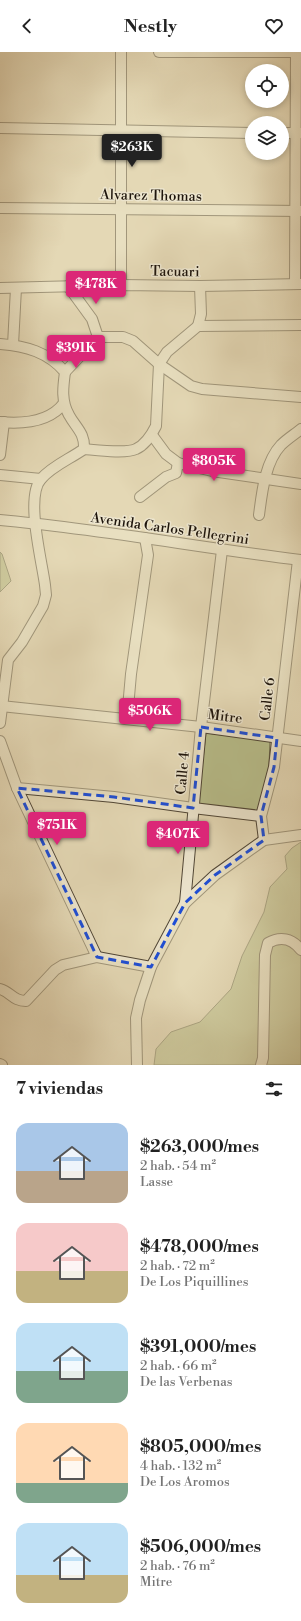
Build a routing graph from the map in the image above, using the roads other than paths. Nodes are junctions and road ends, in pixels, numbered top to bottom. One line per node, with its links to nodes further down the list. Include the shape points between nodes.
1 (121, 52): 6 (street)
2 (159, 52): 3 (street)
3 (296, 52): 4 (street); 8 (street)
4 (301, 52)
5 (0, 128): 6 (street)
6 (121, 131): 7 (street); 10 (street)
7 (245, 132)
8 (298, 133): 11 (street)
9 (0, 208): 10 (street, Alvarez Thomas)
10 (121, 209): 11 (street, Alvarez Thomas); 13 (street)
11 (298, 211): 12 (street)
12 (298, 284): 15 (street, Tacuari)
13 (121, 285): 14 (street, Tacuari); 15 (street, Tacuari)
14 (68, 286): 17 (street, Tacuari); 20 (street, via 92,319)
15 (200, 286): 19 (street, via 202,314)
16 (0, 288): 17 (street, Tacuari)
17 (16, 288): 22 (street)
18 (301, 325): 19 (street)
19 (198, 326): 23 (street, via 167,352)
20 (98, 337): 23 (street, via 123,337); 24 (street)
21 (0, 344): 22 (street)
22 (13, 345): 24 (street, via 45,355)
23 (160, 364): 25 (street, via 191,386 202,389); 29 (street, via 156,426)
24 (65, 372): 26 (street, via 62,392)
25 (301, 398)
26 (64, 403): 27 (street, via 58,411 44,418 14,423); 30 (street, via 68,415 80,430)
27 (2, 422): 31 (street)
28 (301, 429): 34 (street, via 282,444 274,455)
29 (152, 435): 30 (street, via 136,449); 32 (street, via 166,454)
30 (84, 449): 35 (street)
31 (0, 455)
32 (178, 463): 34 (street, via 212,471); 37 (street, via 176,473 166,477)
33 (0, 475): 35 (street)
34 (266, 478): 36 (street); 38 (street)
35 (41, 480): 40 (street, via 34,498)
36 (301, 484)
37 (140, 497)
38 (259, 515)
39 (0, 520): 40 (street, Avenida Carlos Pellegrini)
40 (36, 523): 41 (street, Avenida Carlos Pellegrini); 44 (street, via 46,596 40,612)
41 (145, 538): 42 (street, Avenida Carlos Pellegrini); 47 (street, via 148,555)
42 (222, 550): 43 (street, Avenida Carlos Pellegrini); 49 (street, Calle 4)
43 (300, 560): 50 (street, Calle 6)
44 (8, 660): 45 (street); 46 (street)
45 (0, 670)
46 (2, 706): 47 (street, Mitre); 48 (street)
47 (127, 719): 49 (street, Mitre)
48 (0, 723)
49 (201, 727): 50 (street, Mitre); 54 (street, Calle 4)
50 (277, 738): 52 (street, Mitre); 55 (street, Calle 6, via 274,767)
51 (0, 741): 53 (street)
52 (301, 741)
53 (17, 788): 54 (street, via 114,797); 60 (street)
54 (193, 808): 55 (street); 58 (street, Calle 4)
55 (261, 816): 57 (street, Calle 6)
56 (301, 835): 57 (street)
57 (264, 840): 58 (street, via 215,875)
58 (185, 903): 61 (street)
59 (301, 950): 64 (street, via 289,939 276,938 268,943 265,955)
60 (97, 957): 61 (street); 62 (street, via 63,965 26,1001 18,1001)
61 (151, 967): 63 (street, via 136,1018)
62 (0, 988)
63 (137, 1065)
64 (261, 1065)

